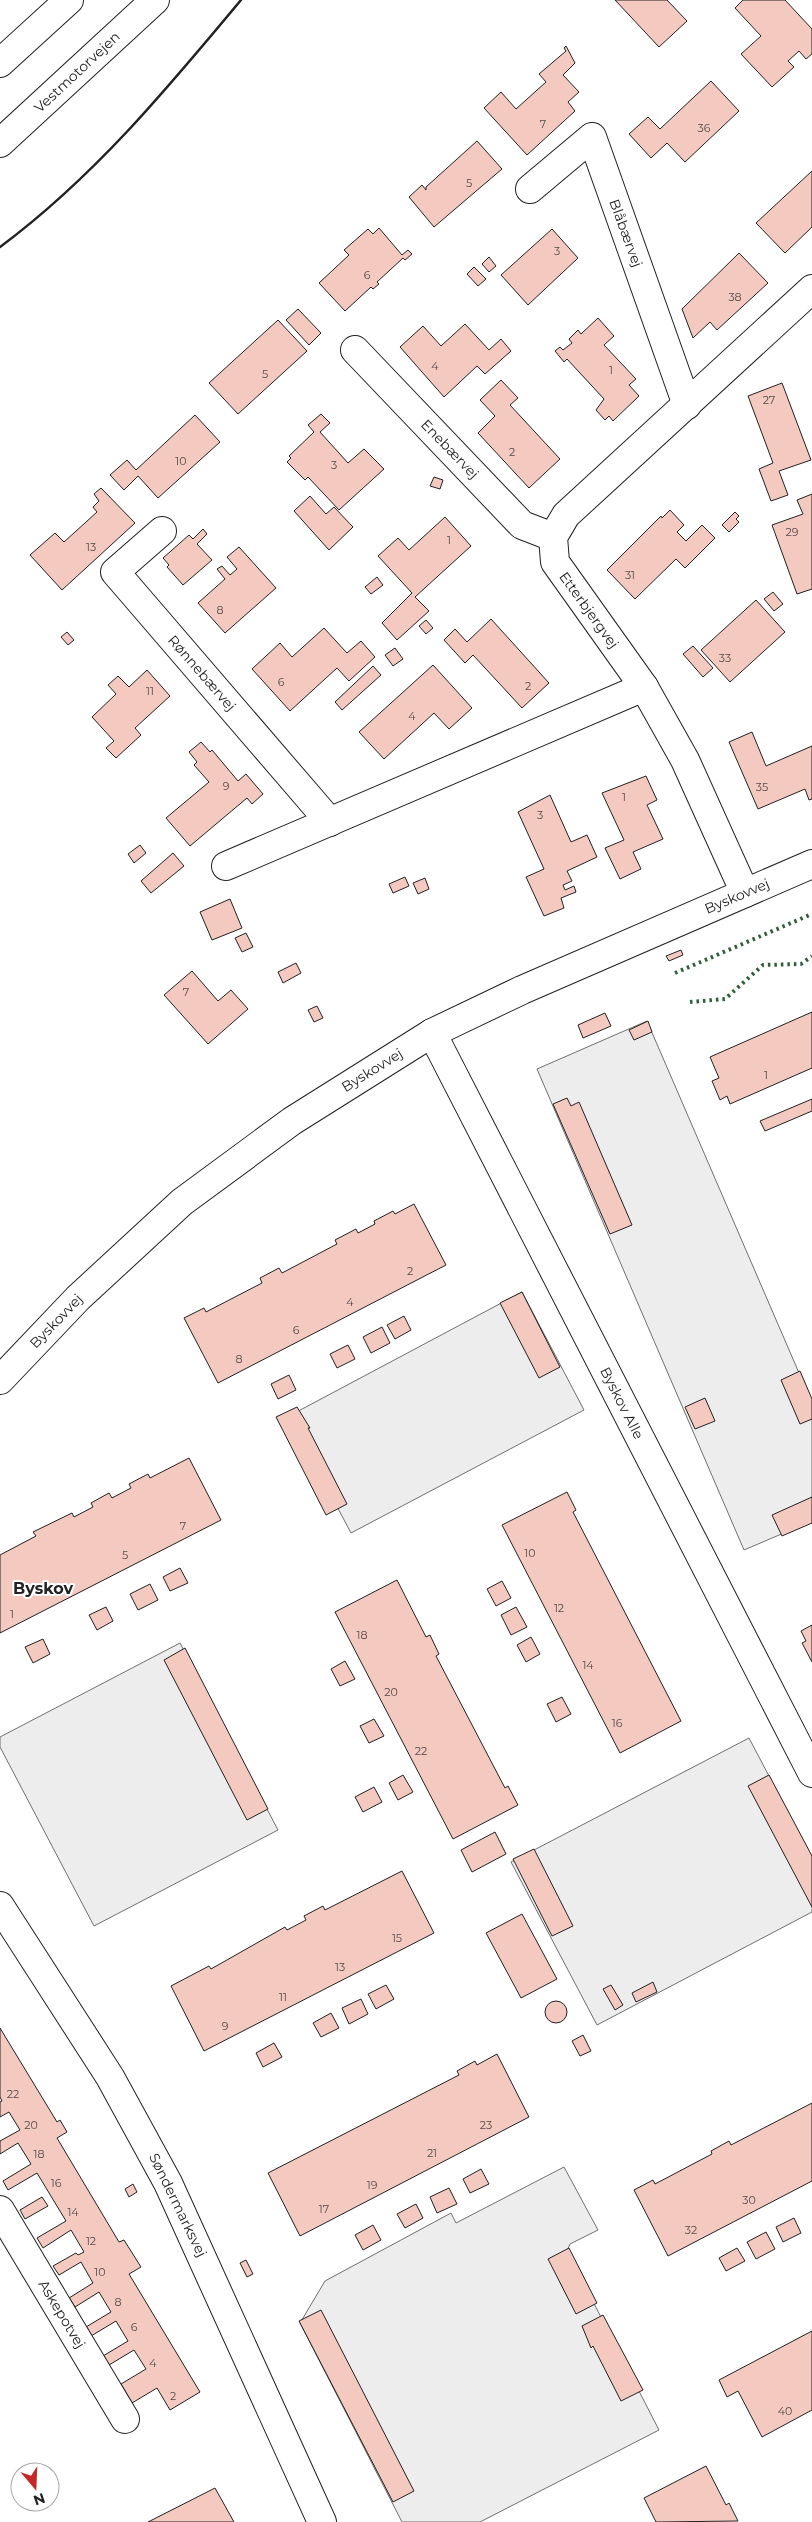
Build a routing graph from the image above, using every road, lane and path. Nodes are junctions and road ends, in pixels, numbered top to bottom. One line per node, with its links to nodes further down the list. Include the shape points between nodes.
1 (69, 0): 3 (main road)
2 (155, 0): 4 (main road, Vestmotorvejen)
3 (0, 64)
4 (0, 143)
5 (530, 189): 8 (main road, Blåbærvej, via 592,137)
6 (812, 289): 8 (main road)
7 (355, 350): 10 (main road, Enebærvej, via 522,525)
8 (687, 405): 10 (main road, via 566,515)
9 (162, 531): 12 (main road, Rønnebærvej, via 115,572)
10 (553, 537): 11 (main road, Etterbjergvej, via 554,562)
11 (644, 687): 12 (main road); 15 (main road, Etterbjergvej, via 685,760)
12 (330, 822): 14 (main road)
13 (812, 864): 15 (main road, Byskovvej)
14 (226, 866)
15 (745, 893): 16 (main road, Byskovvej, via 522,990)
16 (432, 1033): 17 (main road, Byskovvej, via 292,1121 182,1202 78,1298); 18 (main road, Byskov Alle)
17 (0, 1380)
18 (812, 1773)
19 (0, 1906): 22 (main road, Søndermarksvej, via 110,2078 168,2182)
20 (0, 2210): 21 (main road, Askepotvej)
21 (125, 2419)
22 (322, 2522)

